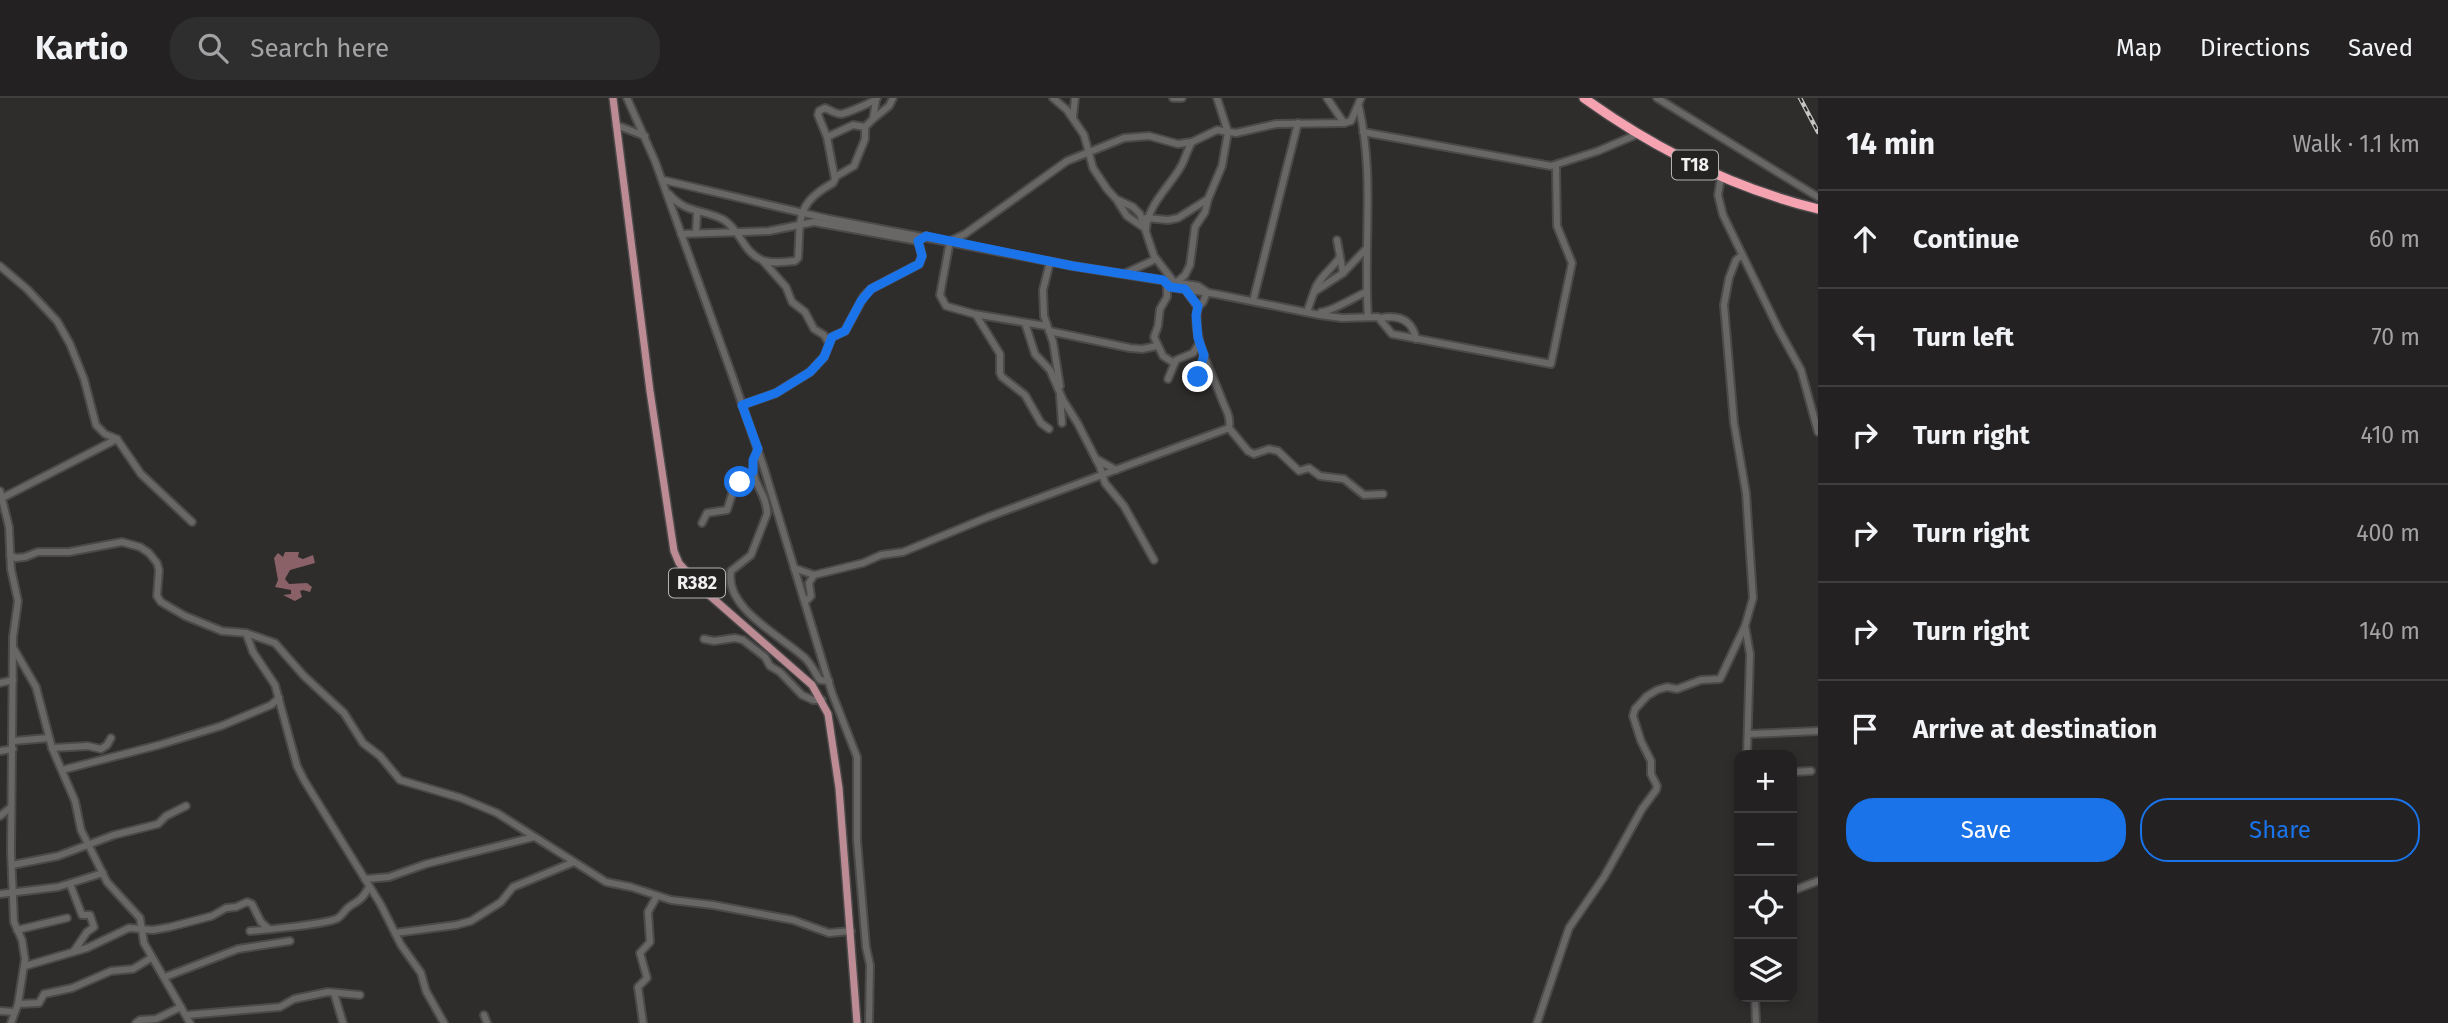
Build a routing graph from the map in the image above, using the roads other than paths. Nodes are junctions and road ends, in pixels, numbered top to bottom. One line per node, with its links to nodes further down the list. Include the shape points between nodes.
1 (612, 98): 18 (main road, R382)
2 (627, 98): 23 (street)
3 (893, 98): 14 (street)
4 (1053, 98): 15 (street)
5 (1075, 98): 15 (street)
6 (1173, 98): 7 (street)
7 (1182, 98)
8 (1217, 98): 20 (street)
9 (1327, 98): 17 (street)
10 (1584, 98): 22 (highway, T18)
11 (1657, 98): 32 (street)
12 (877, 99): 14 (street); 24 (street, via 843,114 822,108 818,115)
13 (1360, 102): 17 (street, via 1351,121); 21 (street)
14 (873, 119): 19 (street)
15 (1073, 119): 26 (street)
16 (1298, 123): 17 (street); 20 (street); 62 (street)
17 (1344, 123)
18 (616, 125): 23 (street); 110 (main road, R382, via 674,551 693,579 804,677)
19 (865, 127): 24 (street, via 853,125); 28 (street, via 855,166)
20 (1228, 132): 25 (street, via 1217,130); 34 (street, via 1220,173)
21 (1363, 132): 27 (street); 47 (street, via 1368,189)
22 (1638, 134): 27 (street); 29 (highway, T18)
23 (645, 136): 30 (street)
24 (827, 137): 28 (street)
25 (1192, 142): 26 (street, via 1173,144 1136,135); 39 (street)
26 (1089, 153): 33 (street, via 1098,177); 46 (street, via 1067,161)
27 (1556, 166): 71 (street, via 1557,226 1572,262 1552,363)
28 (835, 177): 37 (street, via 807,202)
29 (1721, 177): 35 (highway, T18); 48 (street, via 1720,205)
30 (663, 180): 31 (street); 37 (street)
31 (666, 190): 36 (street); 42 (street)
32 (1818, 197)
33 (1116, 199): 39 (street, via 1136,210); 39 (street, via 1127,216)
34 (1208, 199): 39 (street, via 1178,218); 56 (street, via 1195,228 1192,260)
35 (1818, 209)
36 (697, 212): 40 (street, via 719,218); 41 (street)
37 (803, 212): 38 (street); 43 (street)
38 (799, 224): 40 (street, via 778,230); 45 (street, via 823,223); 51 (street, via 797,260)
39 (1144, 224): 50 (street)
40 (736, 231): 41 (street); 51 (street, via 746,248)
41 (696, 233): 42 (street)
42 (681, 234): 82 (street)
43 (926, 236): 45 (street); 46 (street)
44 (1337, 240): 49 (street)
45 (918, 241): 72 (street, via 919,264 868,292 845,331)
46 (950, 241): 52 (street); 66 (street, via 940,295 949,308)
47 (1366, 250): 54 (street); 61 (street)
48 (1741, 256): 86 (street, via 1801,370); 102 (street, via 1726,286 1724,305 1754,597)
49 (1340, 257): 54 (street); 60 (street)
50 (1156, 259): 55 (street); 57 (street)
51 (762, 261): 72 (street)
52 (1050, 262): 55 (street); 70 (street, via 1043,290)
53 (0, 266): 87 (street, via 57,321 84,379 96,425)
54 (1343, 273): 60 (street)
55 (1124, 274): 57 (street)
56 (1185, 275): 57 (street); 58 (street)
57 (1171, 282): 58 (street); 74 (street, via 1160,309 1154,337)
58 (1186, 286): 59 (street); 63 (street)
59 (1207, 292): 62 (street); 63 (street)
60 (1314, 292): 65 (street)
61 (1366, 292): 65 (street, via 1329,312); 67 (street)
62 (1253, 301): 64 (street)
63 (1198, 306): 73 (street)
64 (1271, 306): 65 (street); 67 (street, via 1335,317)
65 (1308, 310)
66 (974, 314): 69 (street); 85 (street, via 1000,354 1001,375 1025,395)
67 (1368, 317): 68 (street)
68 (1381, 318): 71 (street, via 1392,334); 71 (street, via 1394,316 1406,321)
69 (1025, 323): 70 (street); 78 (street, via 1033,351)
70 (1047, 329): 74 (street, via 1130,348); 75 (street)
71 (1416, 339)
72 (829, 343): 82 (street, via 810,372 776,393)
73 (1199, 344): 76 (street); 77 (street, via 1193,353)
74 (1157, 346): 77 (street)
75 (1055, 349): 78 (street); 81 (street)
76 (1204, 355): 79 (street); 84 (street, via 1230,415)
77 (1174, 363): 80 (street)
78 (1047, 365): 81 (street)
79 (1198, 377)
80 (1168, 379)
81 (1060, 394): 83 (street); 89 (street)
82 (742, 405): 88 (street)
83 (1062, 423)
84 (1229, 428): 90 (street); 93 (street, via 1252,453 1273,449 1299,471 1309,468 1320,476 1344,479 1364,495)
85 (1049, 429)
86 (1818, 432)
87 (117, 439): 94 (street); 95 (street, via 141,474)
88 (758, 449): 91 (street); 99 (street)
89 (1096, 459): 90 (street); 92 (street)
90 (1116, 470): 92 (street)
91 (753, 472): 96 (street, via 734,488 727,510 707,513); 107 (street, via 767,514 751,555 731,571 733,593 743,607 804,657 820,680)
92 (1103, 476): 98 (street); 100 (street, via 903,552)
93 (1383, 494)
94 (1, 495): 97 (street)
95 (192, 522)
96 (702, 523)
97 (10, 555): 103 (street, via 18,558 38,551 69,552 122,542 140,547 157,563 161,602 222,631); 105 (street, via 18,601)
98 (1154, 560)
99 (794, 568): 100 (street); 101 (street)
100 (814, 575): 101 (street, via 809,583 811,596)
101 (805, 602): 107 (street)
102 (1745, 626): 112 (street, via 1750,654); 168 (street, via 1720,679 1657,690 1635,709 1656,790 1569,928)
103 (246, 633): 109 (street); 125 (street, via 275,643 341,710 360,740 397,778 490,809)
104 (704, 639): 110 (street, via 743,640 802,695)
105 (13, 647): 106 (street); 113 (street, via 36,687)
106 (13, 680): 108 (street); 115 (street)
107 (829, 681): 167 (street, via 858,763 857,840 870,965)
108 (0, 683)
109 (279, 698): 119 (street, via 221,726); 130 (street, via 300,773)
110 (822, 700): 143 (main road, R382, via 836,762)
111 (1818, 732): 112 (street)
112 (1749, 734): 117 (street)
113 (49, 738): 115 (street); 116 (street)
114 (111, 738): 116 (street, via 98,750 88,746)
115 (13, 745): 118 (street); 122 (street)
116 (52, 748): 119 (street)
117 (1747, 750)
118 (0, 751)
119 (62, 769): 126 (street)
120 (1811, 771): 121 (street)
121 (1797, 772)
122 (11, 806): 124 (street); 128 (street)
123 (186, 806): 126 (street, via 158,824)
124 (0, 817)
125 (534, 837): 127 (street); 130 (street, via 389,877)
126 (90, 845): 128 (street); 129 (street)
127 (574, 862): 137 (street, via 607,883); 144 (street, via 513,887 501,902 471,920)
128 (12, 865): 135 (street)
129 (103, 873): 132 (street); 139 (street, via 137,913)
130 (365, 879): 133 (street)
131 (1818, 881): 134 (street)
132 (70, 884): 135 (street); 146 (street, via 82,915 90,915 94,927)
133 (369, 887): 140 (street, via 363,899 335,920); 144 (street)
134 (1797, 889)
135 (15, 891): 136 (street); 141 (street)
136 (0, 894)
137 (657, 896): 143 (street, via 785,919 829,933); 165 (street, via 648,912 650,942 640,953 647,978 638,987)
138 (67, 918): 141 (street)
139 (143, 929): 140 (street, via 170,927 247,902); 146 (street, via 129,928); 147 (street)
140 (269, 929): 142 (street)
141 (18, 930): 148 (street)
142 (250, 931)
143 (850, 931): 166 (main road, R382)
144 (394, 933): 163 (street, via 421,973)
145 (290, 942): 149 (street, via 238,949)
146 (72, 953): 148 (street)
147 (151, 958): 149 (street); 153 (street, via 131,969 111,971 44,994 40,1002)
148 (25, 967): 153 (street)
149 (165, 977): 154 (street)
150 (334, 993): 151 (street); 157 (street, via 300,997 280,1007); 162 (street)
151 (360, 995)
152 (1755, 1002): 169 (street)
153 (18, 1004): 156 (street)
154 (181, 1007): 157 (street); 160 (street)
155 (0, 1011): 156 (street)
156 (14, 1012): 159 (street)
157 (187, 1015): 161 (street)
158 (484, 1015): 164 (street)
159 (11, 1023)
160 (136, 1023)
161 (190, 1023)
162 (343, 1023)
163 (444, 1023)
164 (487, 1023)
165 (643, 1023)
166 (858, 1023)
167 (869, 1023)
168 (1537, 1023)
169 (1756, 1023)

